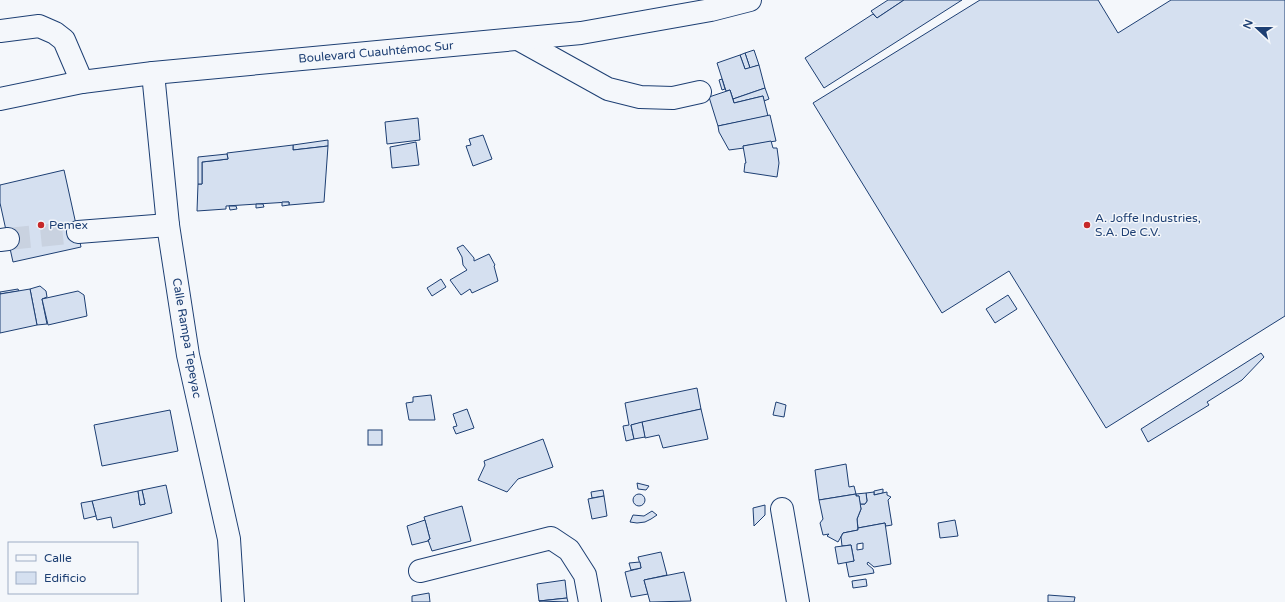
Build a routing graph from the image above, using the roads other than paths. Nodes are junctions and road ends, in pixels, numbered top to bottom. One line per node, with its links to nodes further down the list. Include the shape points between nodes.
1 (750, 0): 2 (main road, Boulevard Cuauhtémoc Sur)
2 (713, 5): 4 (main road, Boulevard Cuauhtémoc Sur, via 581,33)
3 (0, 31): 6 (main road, via 39,26 55,33 64,40)
4 (518, 39): 5 (main road, Boulevard Cuauhtémoc Sur); 7 (main road, via 608,89 640,97 673,98)
5 (153, 72): 6 (main road, Boulevard Cuauhtémoc Sur); 9 (main road, Calle Rampa Tepeyac)
6 (82, 82): 8 (main road, Boulevard Cuauhtémoc Sur)
7 (700, 92)
8 (0, 99)
9 (168, 225): 10 (main road); 13 (main road, Calle Rampa Tepeyac, via 188,355 229,539)
10 (78, 232)
11 (782, 509): 15 (main road)
12 (420, 571): 14 (main road, via 551,538 569,550 585,575)
13 (233, 602)
14 (590, 602)
15 (798, 602)

